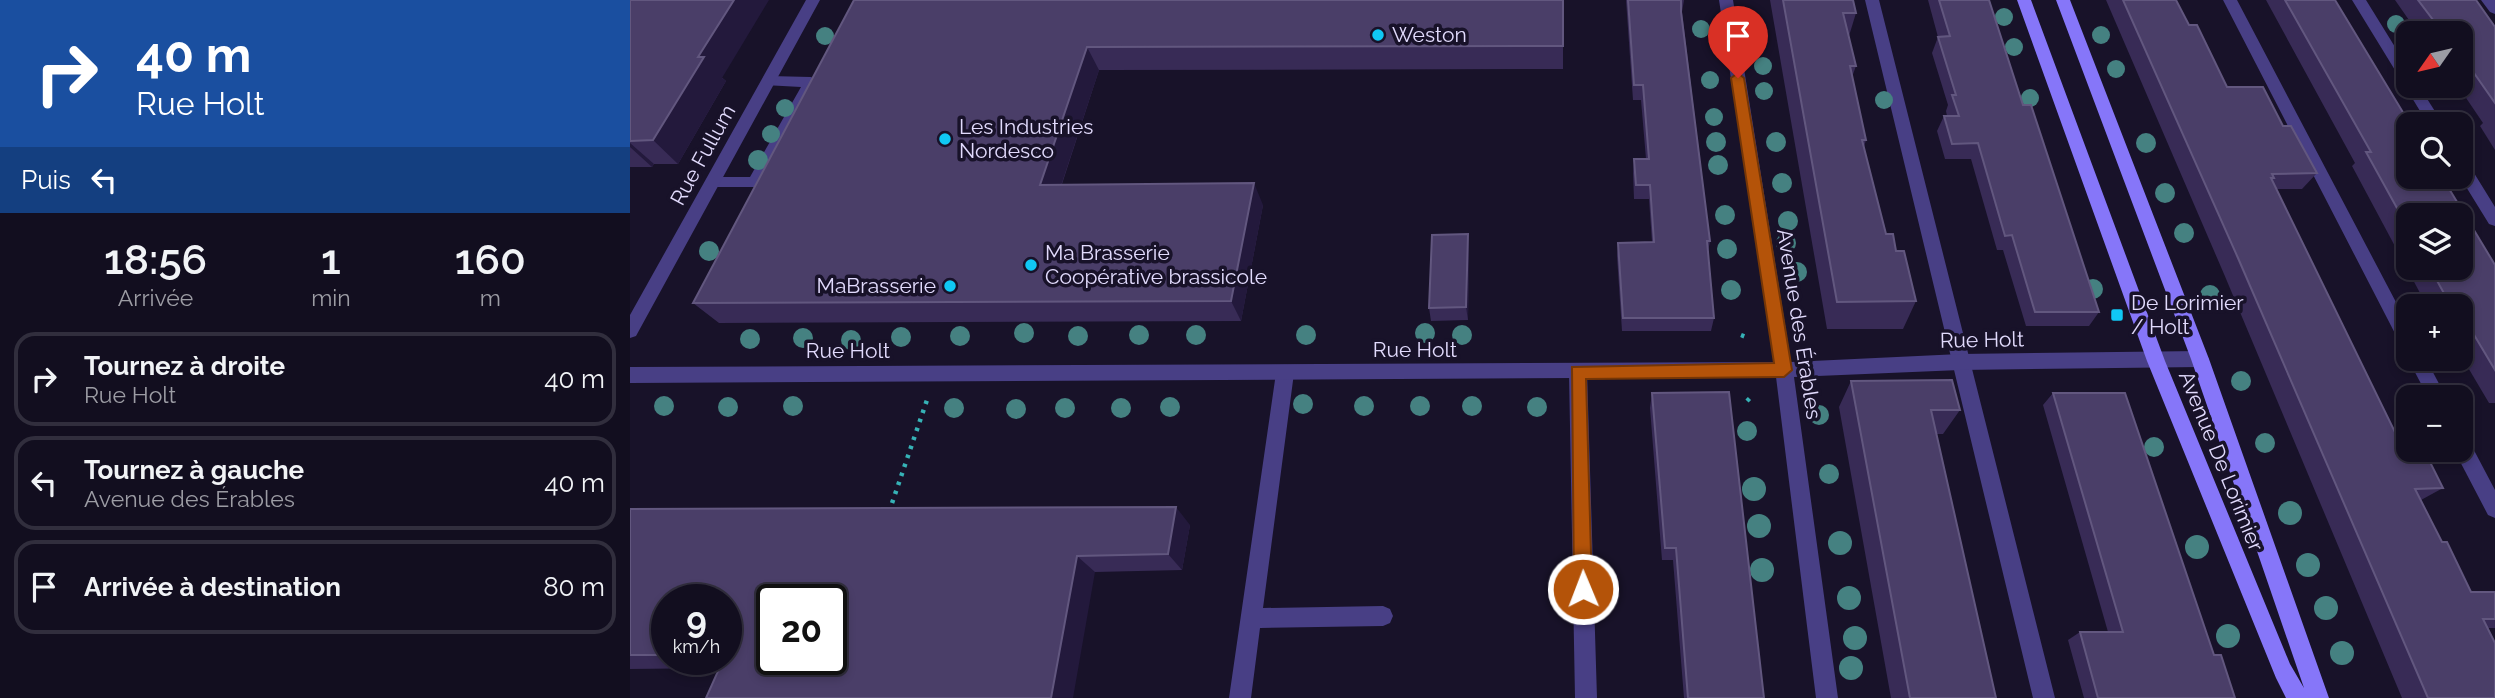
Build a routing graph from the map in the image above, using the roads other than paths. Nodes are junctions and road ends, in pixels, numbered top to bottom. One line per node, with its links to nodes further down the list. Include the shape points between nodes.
1 (813, 0): 11 (street, Rue Fullum)
2 (1726, 0): 20 (street, Avenue des Érables)
3 (1872, 0): 19 (street)
4 (2024, 0): 18 (main road, Avenue De Lorimier)
5 (2063, 0): 17 (main road, Avenue De Lorimier)
6 (2230, 0): 15 (street)
7 (2358, 0): 10 (street)
8 (2488, 0): 9 (street)
9 (2495, 9)
10 (2396, 61)
11 (769, 81): 12 (street, Rue Fullum); 12 (street, via 811,82 755,183)
12 (712, 183): 16 (street, Rue Fullum)
13 (2473, 185): 14 (street)
14 (2495, 220)
15 (2396, 319)
16 (630, 331)
17 (2200, 359): 18 (street, Rue Holt); 33 (main road, Avenue De Lorimier)
18 (2156, 361): 19 (street, Rue Holt); 32 (main road, Avenue De Lorimier, via 2277,658)
19 (1960, 362): 20 (street, Rue Holt); 31 (street)
20 (1784, 370): 21 (street, Rue Holt); 30 (street, Avenue des Érables)
21 (1578, 372): 22 (street, Rue Holt); 29 (street)
22 (1285, 373): 23 (street, Rue Holt); 27 (street)
23 (630, 375)
24 (2470, 462): 25 (street)
25 (2495, 509)
26 (1383, 616): 27 (street)
27 (1253, 618): 28 (street)
28 (1240, 698)
29 (1586, 698)
30 (1827, 698)
31 (2044, 698)
32 (2298, 698)
33 (2318, 698)

